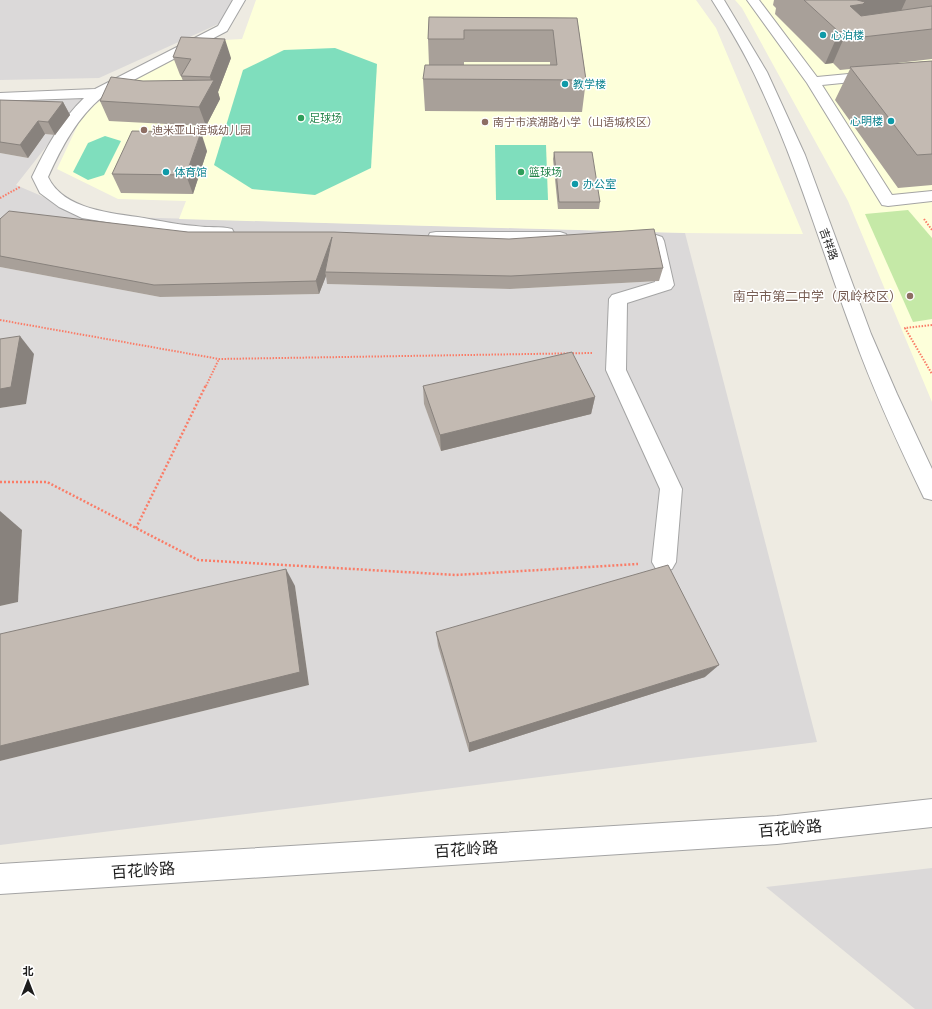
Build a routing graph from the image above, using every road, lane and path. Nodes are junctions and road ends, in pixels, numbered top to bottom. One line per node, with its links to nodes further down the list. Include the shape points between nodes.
1 (239, 0): 6 (street, via 223,28)
2 (718, 0): 19 (street, 吉祥路, via 759,70 786,128 862,335)
3 (753, 0): 5 (street)
4 (932, 70): 5 (street)
5 (813, 82): 8 (street, via 888,201)
6 (98, 93): 7 (street); 9 (street, via 85,102 54,147 40,177 46,190 88,214 196,232)
7 (0, 97)
8 (932, 196)
9 (243, 234)
10 (417, 237): 11 (street)
11 (576, 238)
12 (640, 239): 15 (street, via 655,239 665,285 618,299)
13 (0, 320): 16 (path)
14 (932, 325): 17 (path, via 905,328)
15 (617, 353): 16 (path); 21 (street, via 616,370 671,489)
16 (219, 359): 20 (path)
17 (932, 374)
18 (0, 482): 20 (path, via 47,482)
19 (932, 491)
20 (136, 528): 21 (path, via 198,560 456,575)
21 (664, 562)
22 (932, 813): 23 (street, 百花岭路, via 777,830)
23 (0, 879)

